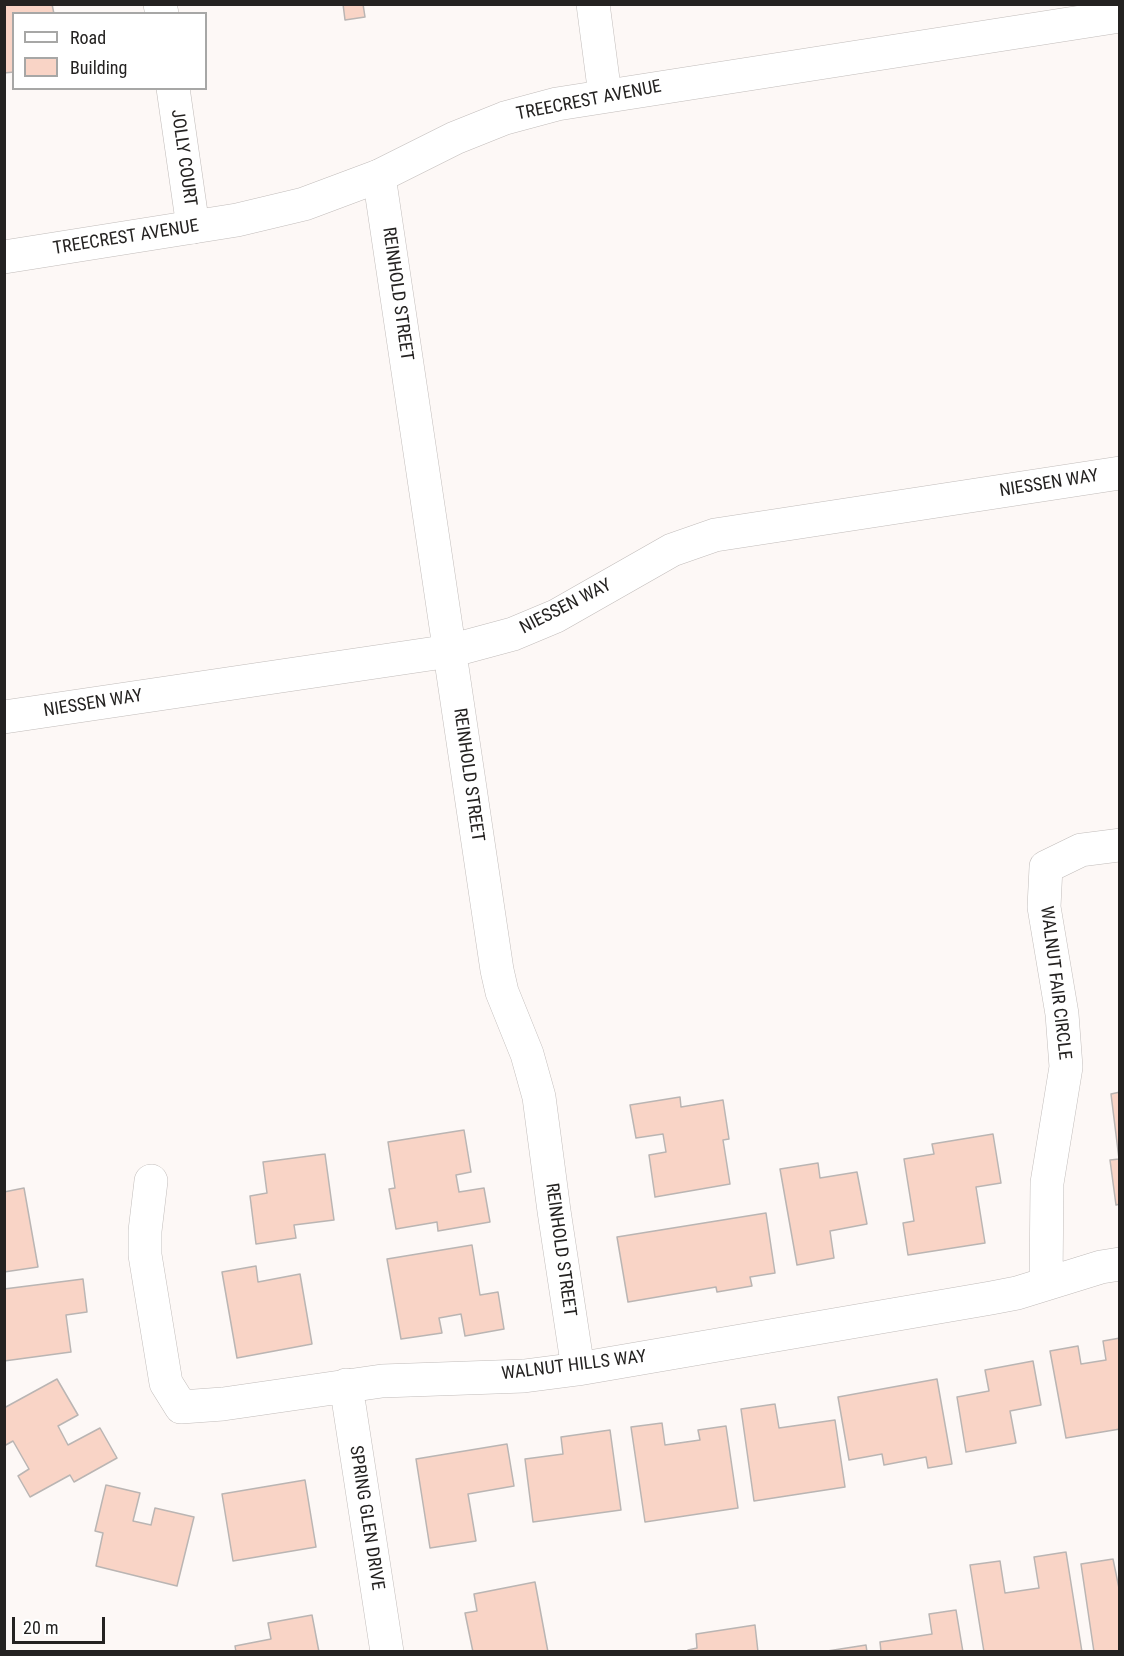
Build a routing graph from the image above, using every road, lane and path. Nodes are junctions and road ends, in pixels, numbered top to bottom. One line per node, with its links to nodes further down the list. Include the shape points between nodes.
1 (593, 4): 4 (street)
2 (1119, 16): 4 (street, TREECREST AVENUE)
3 (173, 90): 6 (street, JOLLY COURT)
4 (605, 95): 5 (street, TREECREST AVENUE, via 505,118)
5 (379, 176): 6 (street, TREECREST AVENUE, via 304,204); 9 (street, REINHOLD STREET)
6 (194, 227): 7 (street, TREECREST AVENUE)
7 (4, 257)
8 (1119, 473): 9 (street, NIESSEN WAY, via 715,535 672,550 556,616 513,634)
9 (450, 651): 10 (street, NIESSEN WAY); 15 (street, REINHOLD STREET, via 497,970 539,1097)
10 (4, 717)
11 (1119, 844): 14 (street, WALNUT FAIR CIRCLE, via 1081,850 1046,867 1044,907 1062,1014 1066,1066 1047,1183)
12 (151, 1181): 16 (street, WALNUT HILLS WAY, via 145,1255 166,1383 182,1407)
13 (1119, 1264): 14 (street, WALNUT HILLS WAY)
14 (1046, 1283): 15 (street, WALNUT HILLS WAY, via 991,1299)
15 (578, 1369): 16 (street, WALNUT HILLS WAY, via 524,1376)
16 (346, 1385): 17 (street, SPRING GLEN DRIVE)
17 (387, 1652)

